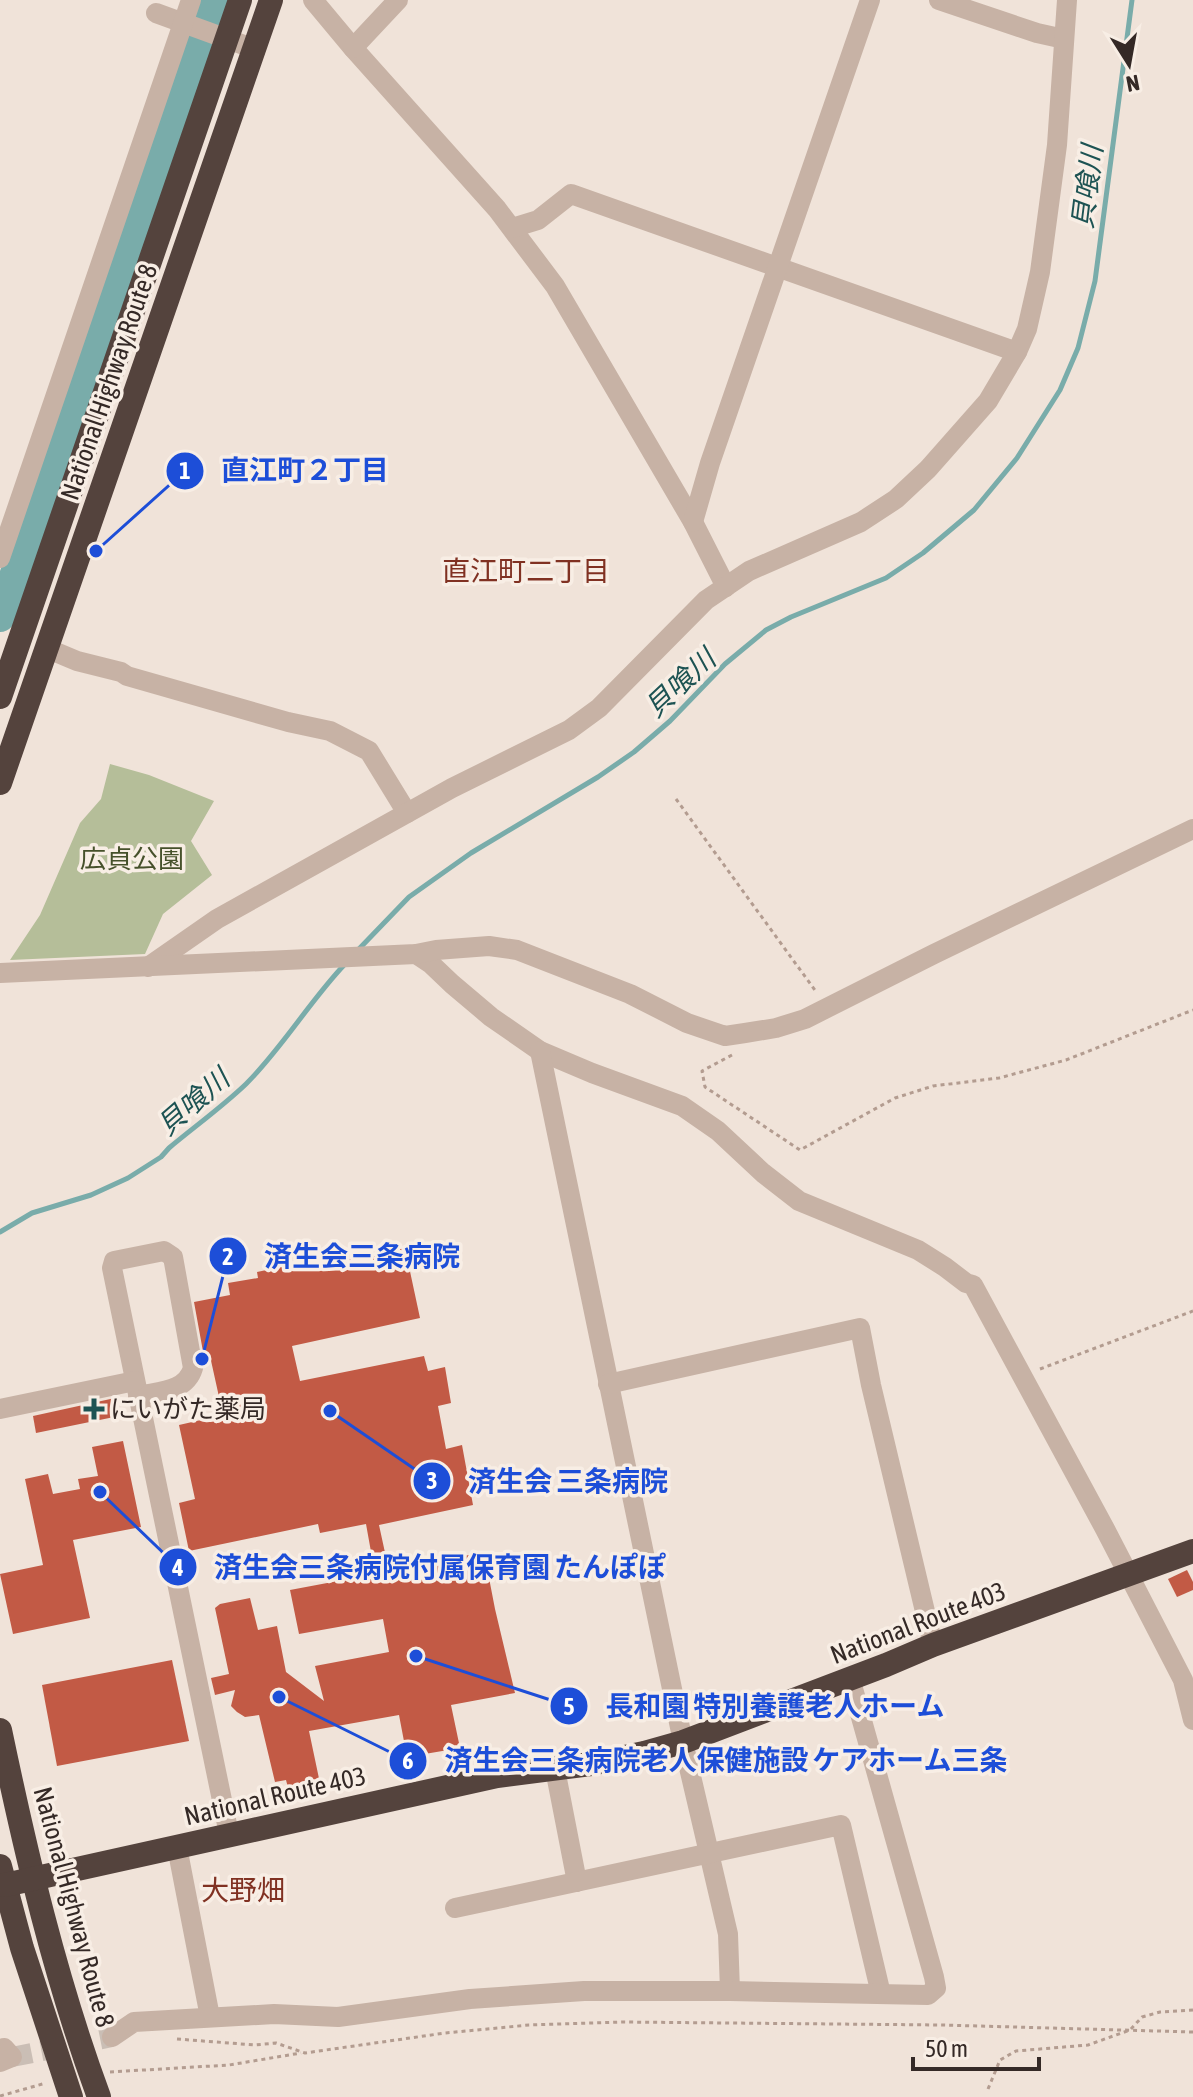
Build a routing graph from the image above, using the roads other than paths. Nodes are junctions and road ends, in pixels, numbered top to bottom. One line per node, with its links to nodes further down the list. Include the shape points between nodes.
1 (191, 0): 10 (street)
2 (240, 0): 11 (highway, National Highway Route 8)
3 (271, 0): 14 (highway, National Highway Route 8)
4 (313, 0): 13 (street)
5 (398, 0): 13 (street)
6 (870, 0): 16 (street)
7 (939, 0): 12 (street)
8 (1067, 0): 12 (street)
9 (156, 13): 10 (street)
10 (183, 23): 11 (street); 19 (street)
11 (227, 39): 14 (street); 22 (highway, National Highway Route 8)
12 (1064, 39): 17 (street, via 1040,272)
13 (353, 48): 15 (street)
14 (255, 49): 21 (highway, National Highway Route 8)
15 (512, 228): 16 (street, via 538,220 571,194); 18 (street, via 555,286)
16 (778, 268): 17 (street); 18 (street)
17 (1017, 352): 20 (street, via 988,401 896,499 861,522 749,571)
18 (693, 522): 20 (street)
19 (0, 558)
20 (726, 587): 24 (street, via 569,730)
21 (46, 648): 23 (highway, National Highway Route 8); 24 (street, via 127,676 330,731 369,751)
22 (0, 697)
23 (0, 783)
24 (407, 813): 27 (street, via 217,919)
25 (1193, 829): 26 (street, via 828,1009 745,1033 725,1036 687,1023 630,994 517,950 489,946)
26 (413, 954): 27 (street); 29 (street)
27 (148, 967): 28 (street)
28 (0, 973)
29 (540, 1051): 30 (street); 34 (street, via 682,1106 799,1201 918,1250 973,1285)
30 (608, 1384): 35 (street, via 860,1328); 40 (street)
31 (137, 1389): 31 (street, via 112,1268 114,1261 164,1251 173,1257 193,1368 181,1387); 32 (street); 42 (street)
32 (0, 1409)
33 (1193, 1551): 34 (highway, National Route 403)
34 (1127, 1575): 35 (highway, National Route 403); 37 (street)
35 (933, 1645): 36 (highway, National Route 403)
36 (850, 1678): 40 (highway, National Route 403); 50 (street, via 936,1988 928,1995)
37 (1188, 1680): 38 (street)
38 (1193, 1720)
39 (0, 1730): 46 (highway, National Highway Route 8)
40 (683, 1742): 41 (highway, National Route 403); 44 (street)
41 (555, 1769): 42 (highway, National Route 403, via 497,1776); 47 (street)
42 (229, 1834): 43 (highway, National Route 403)
43 (177, 1847): 46 (highway, National Route 403); 51 (street)
44 (710, 1854): 47 (street); 49 (street, via 728,1934); 50 (street, via 841,1825)
45 (2, 1878): 46 (highway, National Route 403); 53 (highway)
46 (33, 1879): 54 (highway, National Highway Route 8)
47 (577, 1882): 48 (street)
48 (455, 1908)
49 (730, 1991): 50 (street); 51 (street, via 584,1991 470,1999 338,2017)
50 (881, 1994)
51 (210, 2017): 52 (street, via 134,2022)
52 (112, 2037)
53 (71, 2097)
54 (99, 2097)

